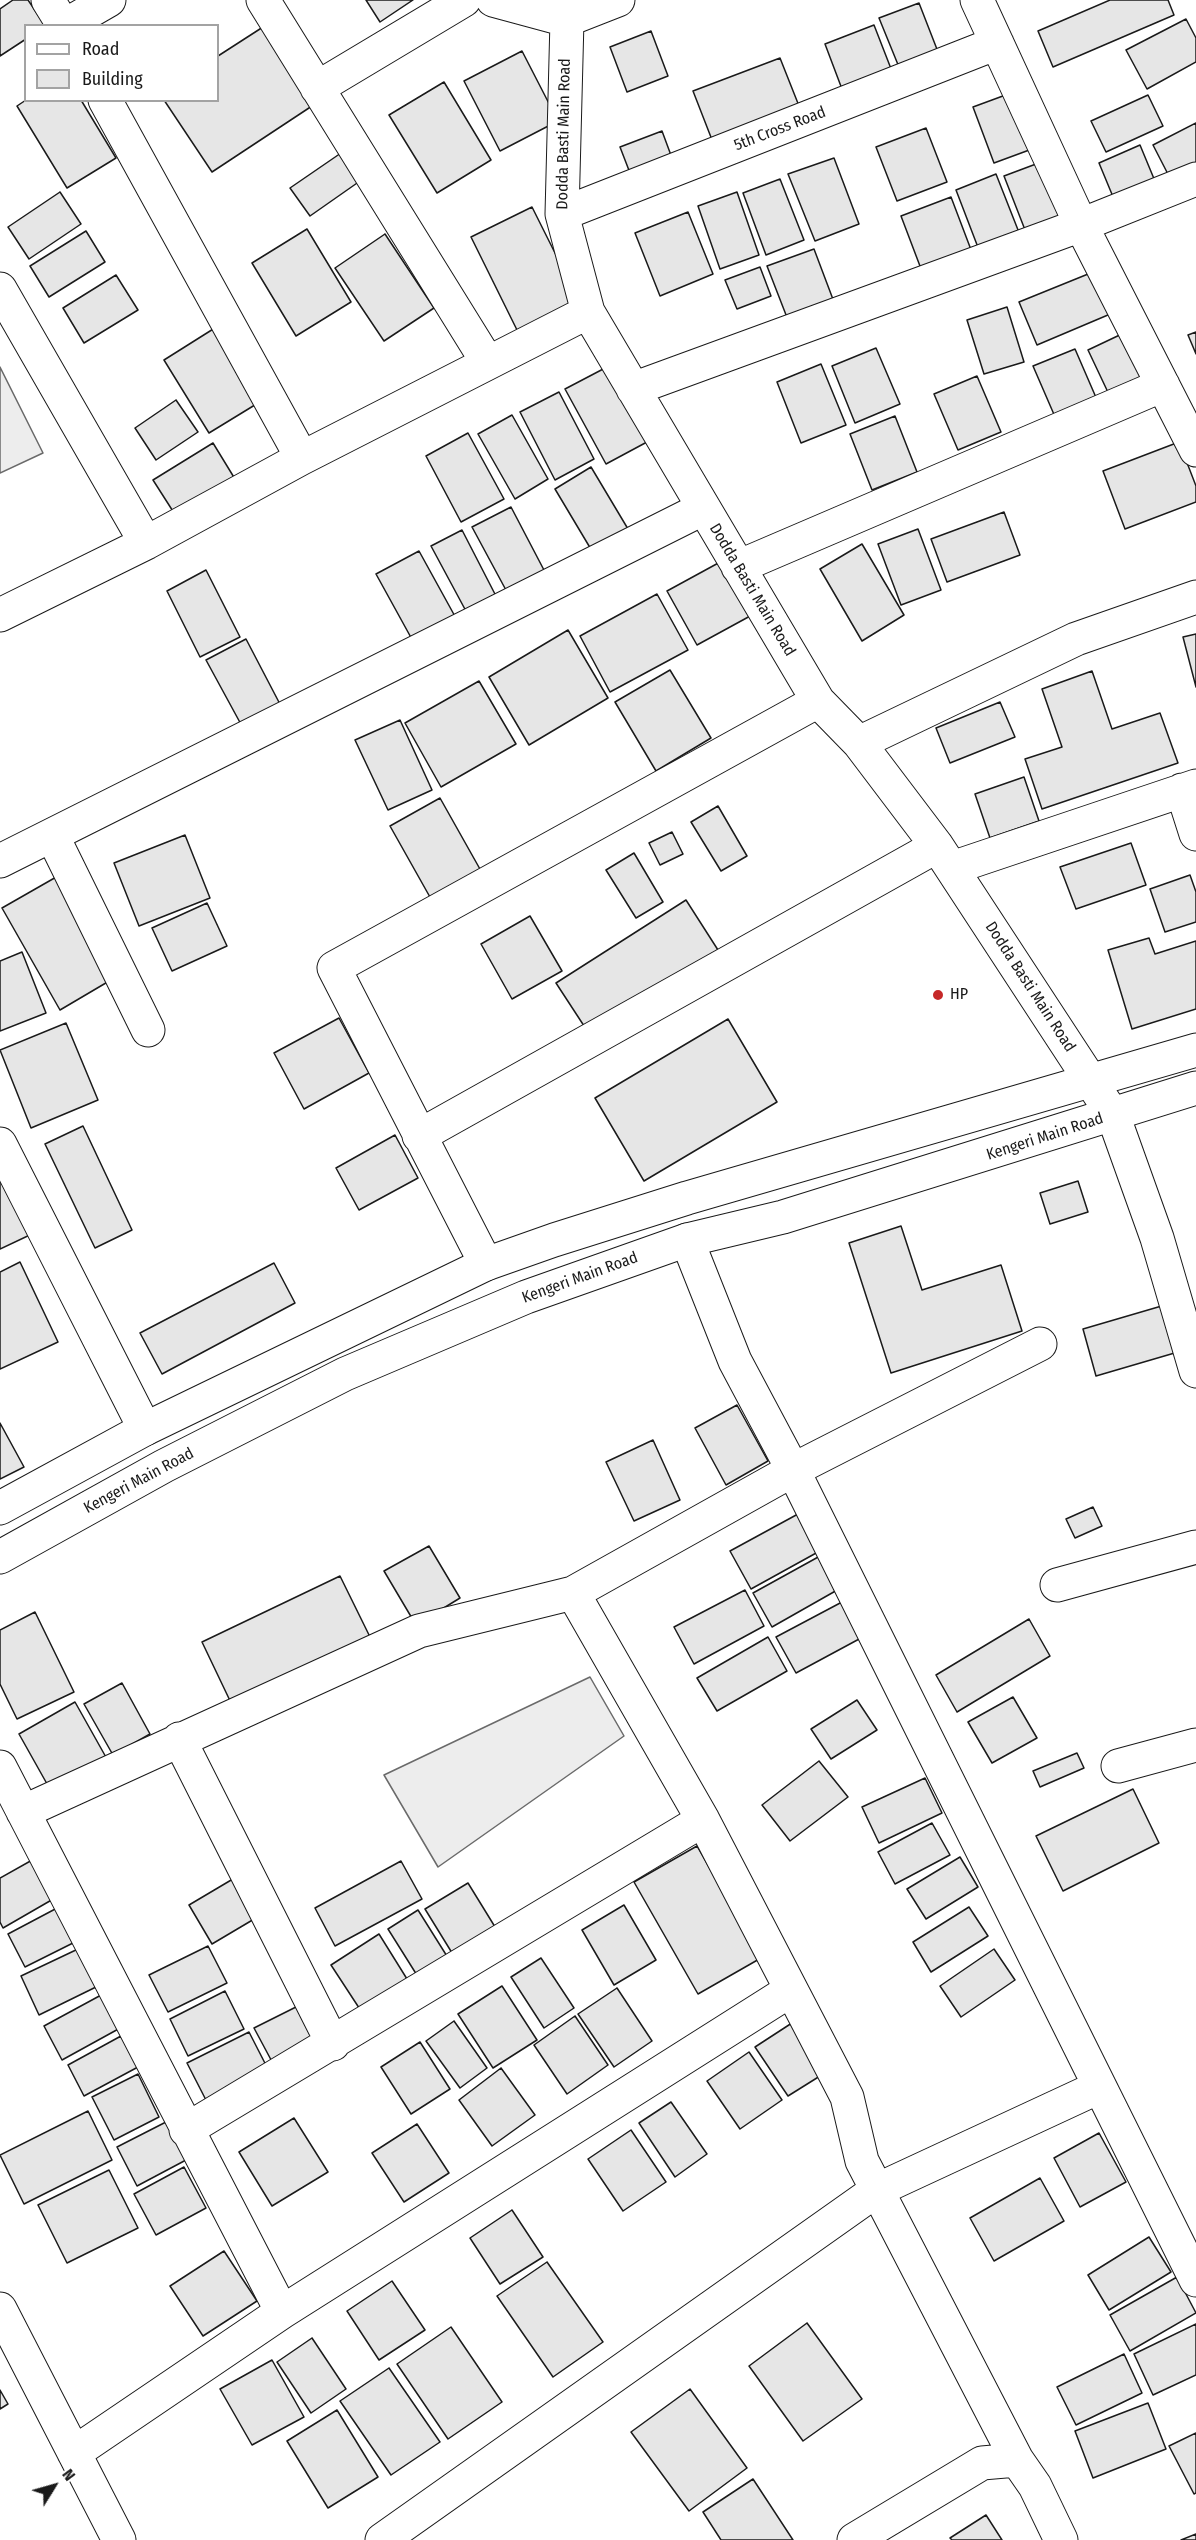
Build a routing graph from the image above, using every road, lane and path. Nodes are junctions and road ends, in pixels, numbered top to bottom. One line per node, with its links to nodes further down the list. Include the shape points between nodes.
1 (48, 0): 9 (street)
2 (109, 0): 10 (street)
3 (263, 0): 12 (street)
4 (464, 0): 12 (street)
5 (493, 0): 8 (street)
6 (618, 0): 8 (street)
7 (977, 0): 11 (street)
8 (565, 10): 15 (street, Dodda Basti Main Road)
9 (63, 24)
10 (67, 24)
11 (998, 44): 15 (street, 5th Cross Road); 16 (street)
12 (317, 88): 19 (street)
13 (106, 102): 23 (street)
14 (1196, 179): 16 (street)
15 (562, 214): 18 (street, Dodda Basti Main Road)
16 (1081, 225): 20 (street); 21 (street)
17 (0, 289): 25 (street)
18 (588, 312): 19 (street); 21 (street, Dodda Basti Main Road)
19 (488, 363): 23 (street)
20 (1163, 385): 22 (street); 26 (street)
21 (633, 389): 24 (street, Dodda Basti Main Road)
22 (1196, 450)
23 (302, 458): 25 (street)
24 (704, 508): 26 (street, Dodda Basti Main Road); 33 (street)
25 (146, 543): 28 (street)
26 (738, 567): 29 (street, Dodda Basti Main Road)
27 (1196, 597): 30 (street, via 1076,639)
28 (0, 615)
29 (818, 701): 30 (street, Dodda Basti Main Road); 41 (street, via 334,968)
30 (859, 743): 34 (street, Dodda Basti Main Road)
31 (1189, 788): 32 (street); 34 (street)
32 (1196, 834)
33 (52, 835): 35 (street); 36 (street)
34 (945, 857): 38 (street, Dodda Basti Main Road); 41 (street)
35 (0, 861)
36 (148, 1030)
37 (1196, 1050): 38 (street)
38 (1089, 1079): 40 (street, Dodda Basti Main Road); 44 (street, via 687,1198)
39 (1196, 1088): 40 (street, Kengeri Main Road)
40 (1113, 1115): 43 (street, Kengeri Main Road, via 783,1218); 46 (street, Dodda Basti Main Road, via 1157,1238)
41 (419, 1136): 44 (street)
42 (0, 1144): 47 (street)
43 (687, 1240): 48 (street, via 735,1361); 51 (street, Kengeri Main Road, via 526,1297 345,1374 164,1466)
44 (486, 1264): 47 (street)
45 (1040, 1344): 48 (street)
46 (1196, 1371)
47 (145, 1429): 49 (street)
48 (793, 1470): 53 (street); 62 (street)
49 (0, 1508)
50 (1196, 1547): 52 (street)
51 (0, 1557)
52 (1058, 1585)
53 (573, 1593): 54 (street, via 419,1631); 59 (street)
54 (179, 1739): 58 (street); 61 (street)
55 (1196, 1745): 56 (street)
56 (1118, 1766)
57 (0, 1767): 58 (street)
58 (23, 1812): 63 (street)
59 (703, 1820): 60 (street); 61 (street)
60 (791, 1990): 64 (street, via 847,2097 862,2161); 67 (street)
61 (333, 2044): 63 (street)
62 (1099, 2087): 64 (street); 65 (street)
63 (186, 2130): 67 (street)
64 (877, 2190): 69 (street); 71 (street)
65 (1196, 2280)
66 (0, 2309): 68 (street)
67 (282, 2312): 68 (street)
68 (74, 2453): 70 (street)
69 (1017, 2460): 72 (street, via 982,2463); 73 (street, via 1035,2486)
70 (119, 2540)
71 (382, 2540)
72 (854, 2540)
73 (1060, 2540)

